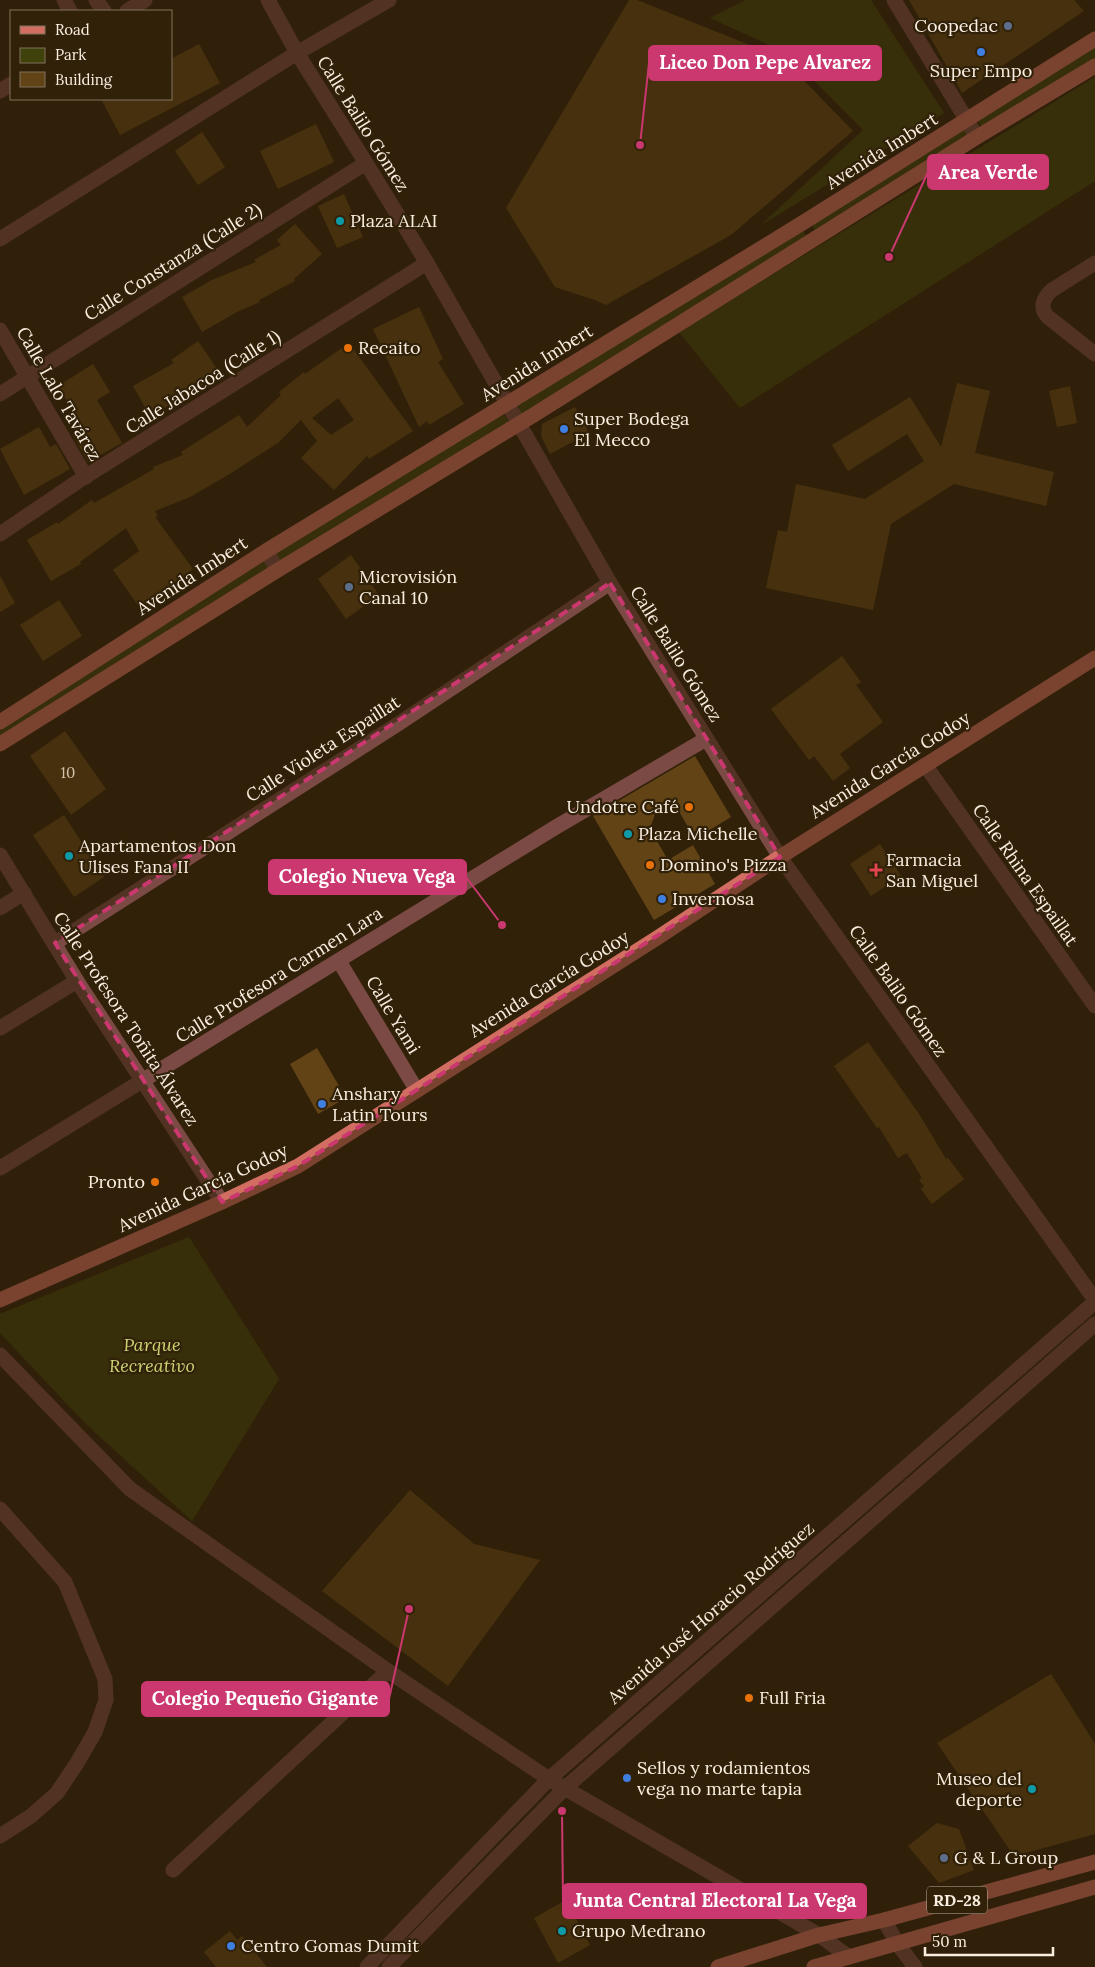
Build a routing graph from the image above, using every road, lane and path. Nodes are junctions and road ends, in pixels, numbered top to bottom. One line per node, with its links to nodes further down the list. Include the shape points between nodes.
1 (145, 0): 5 (street)
2 (268, 0): 7 (street, Calle Balilo Gómez)
3 (388, 0): 7 (street)
4 (894, 0): 9 (street)
5 (129, 10)
6 (1095, 39): 9 (main road, Avenida Imbert)
7 (297, 53): 11 (street, Calle Balilo Gómez); 13 (street)
8 (1095, 66): 10 (main road)
9 (967, 119): 10 (street); 12 (main road, Avenida Imbert)
10 (977, 136): 14 (main road)
11 (366, 163): 16 (street, Calle Balilo Gómez); 19 (street, Calle Constanza (Calle 2))
12 (804, 222): 14 (street); 21 (main road, Avenida Imbert)
13 (0, 239)
14 (814, 239): 22 (main road)
15 (1095, 263): 18 (street, via 1052,290 1042,304 1048,317)
16 (427, 264): 21 (street, Calle Balilo Gómez); 23 (street, Calle Jabacoa (Calle 1))
17 (0, 330): 19 (street, Calle Lalo Tavárez)
18 (1095, 354)
19 (27, 377): 20 (street, Calle Constanza (Calle 2)); 23 (street, Calle Lalo Tavárez)
20 (0, 394)
21 (508, 403): 22 (street, Calle Balilo Gómez); 25 (main road, Avenida Imbert)
22 (519, 424): 26 (main road); 27 (street, Calle Balilo Gómez)
23 (86, 477): 24 (street, Calle Jabacoa (Calle 1))
24 (0, 534)
25 (266, 552): 26 (street); 29 (main road, Avenida Imbert)
26 (278, 570): 31 (main road)
27 (610, 583): 30 (street, Calle Balilo Gómez); 37 (street, Calle Violeta Espaillat, via 398,724)
28 (1095, 658): 32 (main road, Avenida García Godoy)
29 (0, 722)
30 (706, 739): 34 (street, Calle Balilo Gómez); 38 (street, Calle Profesora Carmen Lara)
31 (0, 744)
32 (925, 765): 34 (main road, Avenida García Godoy); 40 (street, Calle Rhina Espaillat)
33 (0, 855): 35 (street, Calle Profesora Toñita Álvarez)
34 (780, 857): 43 (main road, Avenida García Godoy); 47 (street, Calle Balilo Gómez)
35 (24, 893): 36 (street); 37 (street, Calle Profesora Toñita Álvarez)
36 (0, 908)
37 (55, 943): 39 (street, Calle Profesora Toñita Álvarez)
38 (338, 960): 42 (street, Calle Profesora Carmen Lara); 43 (street, Calle Yami)
39 (78, 981): 41 (street); 42 (street, Calle Profesora Toñita Álvarez)
40 (1095, 1006)
41 (0, 1028)
42 (143, 1081): 44 (street, Calle Profesora Carmen Lara); 45 (street, Calle Profesora Toñita Álvarez)
43 (416, 1090): 45 (main road, Avenida García Godoy, via 298,1166)
44 (0, 1168)
45 (222, 1202): 46 (main road, Avenida García Godoy)
46 (0, 1300)
47 (1095, 1301): 52 (street, Avenida José Horacio Rodríguez)
48 (1095, 1324): 53 (street, Avenida José Horacio Rodríguez)
49 (0, 1356): 51 (street, via 130,1489)
50 (0, 1510): 54 (street, via 65,1582 105,1679 106,1700 95,1732 57,1793 32,1816)
51 (388, 1671): 52 (street); 56 (street)
52 (549, 1779): 53 (street); 62 (street, Avenida José Horacio Rodríguez)
53 (564, 1788): 59 (street); 63 (street, Avenida José Horacio Rodríguez)
54 (0, 1836)
55 (1095, 1862): 58 (main road, RD-28)
56 (173, 1870)
57 (1095, 1887): 60 (main road, RD-28)
58 (884, 1920): 59 (main road, RD-28); 60 (street)
59 (818, 1935): 61 (street); 64 (main road, RD-28)
60 (896, 1943): 61 (main road, RD-28); 66 (street)
61 (849, 1957): 65 (main road, RD-28)
62 (366, 1967)
63 (389, 1967)
64 (718, 1967)
65 (814, 1967)
66 (915, 1967)

